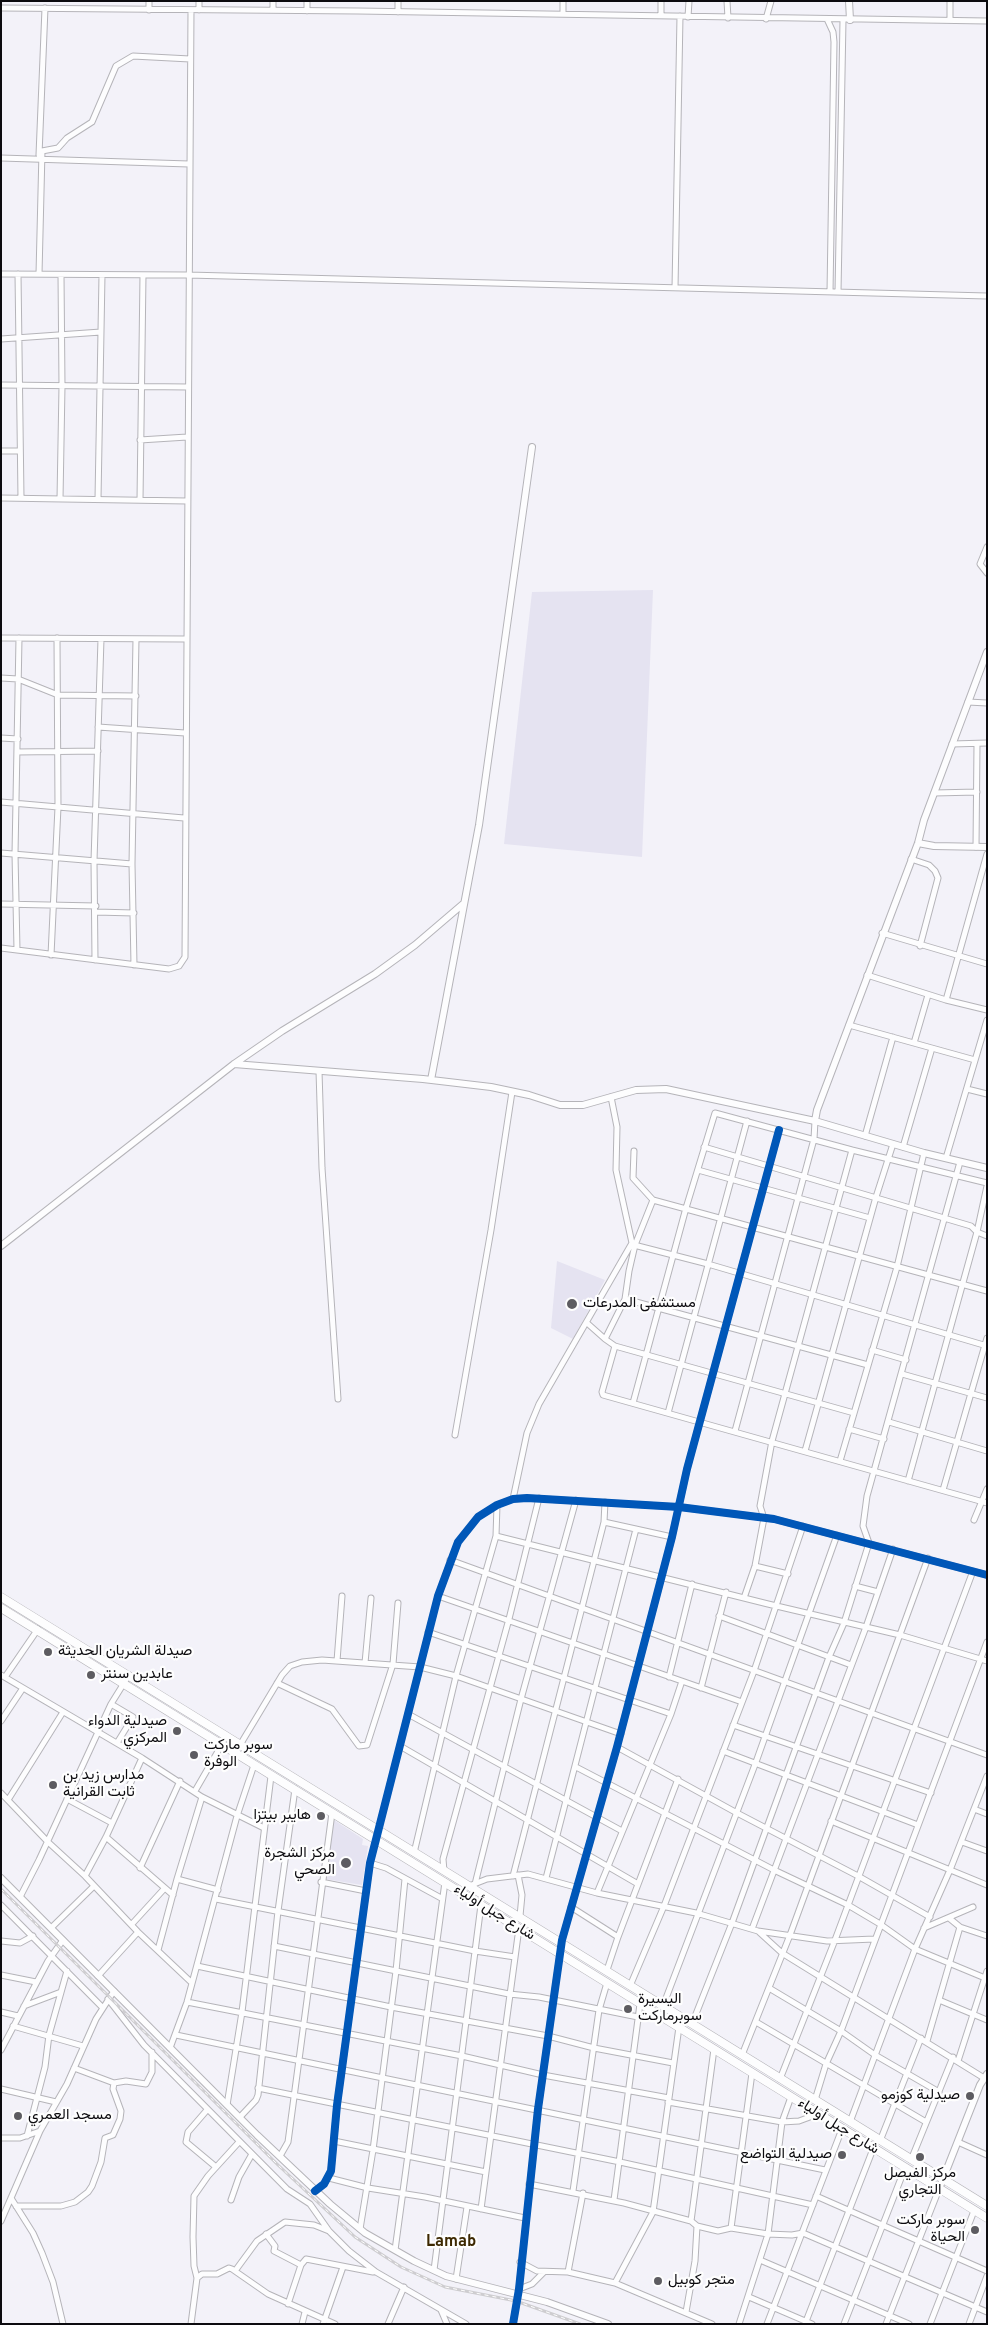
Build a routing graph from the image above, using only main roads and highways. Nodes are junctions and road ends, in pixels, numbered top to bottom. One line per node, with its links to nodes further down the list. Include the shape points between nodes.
1 (1, 1597): 3 (main road, شارع جبل أولياء)
2 (1, 1608): 4 (main road, شارع جبل أولياء)
3 (986, 2205)
4 (987, 2218)

